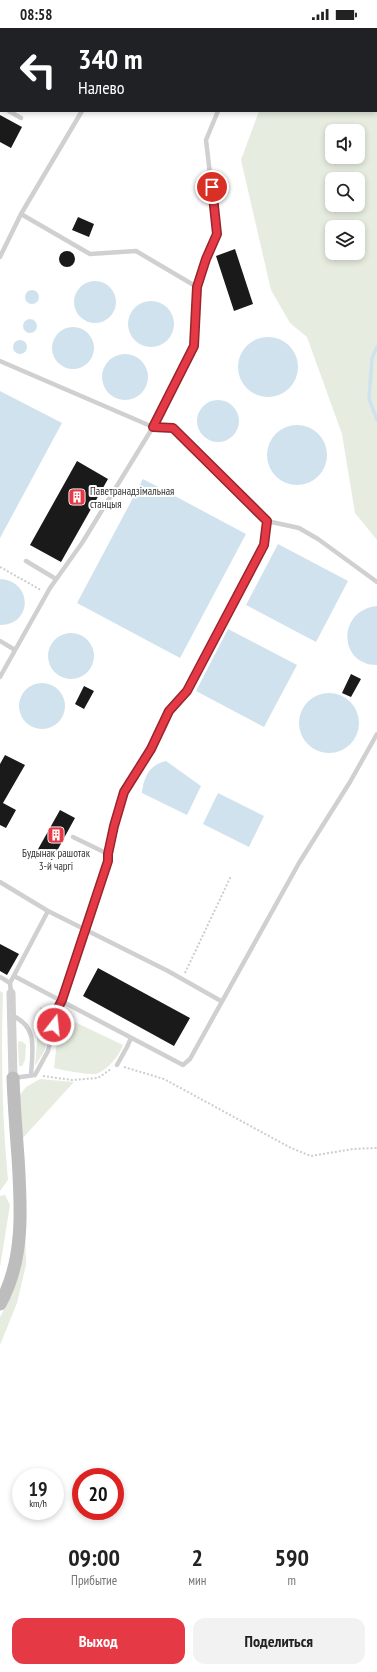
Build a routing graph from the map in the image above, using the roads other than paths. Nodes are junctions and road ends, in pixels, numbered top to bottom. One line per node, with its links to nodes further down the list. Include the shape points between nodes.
1 (11, 112): 4 (lane)
2 (81, 112): 5 (lane)
3 (218, 112): 7 (lane, via 206,140 217,234)
4 (21, 118)
5 (21, 214): 6 (lane); 7 (lane, via 90,254 136,251)
6 (0, 257)
7 (197, 287): 9 (lane, via 194,346)
8 (0, 361): 9 (lane)
9 (153, 427): 10 (lane, via 173,428); 12 (lane, via 82,543)
10 (267, 521): 13 (lane, via 299,528); 19 (lane, via 261,552 187,691 169,711 151,749 124,792)
11 (26, 561): 12 (lane)
12 (56, 579): 15 (lane)
13 (377, 582)
14 (0, 641): 15 (lane)
15 (15, 650): 16 (lane)
16 (0, 677)
17 (377, 734): 28 (lane, via 299,863)
18 (73, 837): 19 (lane)
19 (108, 854): 22 (lane)
20 (0, 882): 21 (lane)
21 (48, 911): 22 (lane); 23 (lane)
22 (86, 929): 27 (lane); 28 (lane)
23 (14, 976): 25 (lane); 27 (lane)
24 (0, 977): 25 (lane)
25 (10, 983): 26 (lane)
26 (11, 993): 29 (street)
27 (62, 1000): 30 (lane); 32 (lane, via 56,1012 48,1051)
28 (221, 1001): 30 (lane, via 190,1059 183,1065)
29 (12, 1016): 32 (lane, via 27,1025 33,1040); 33 (street)
30 (131, 1038): 31 (lane)
31 (117, 1064)
32 (33, 1075): 33 (lane)
33 (13, 1078): 34 (street, via 20,1238 12,1274)
34 (0, 1304)

